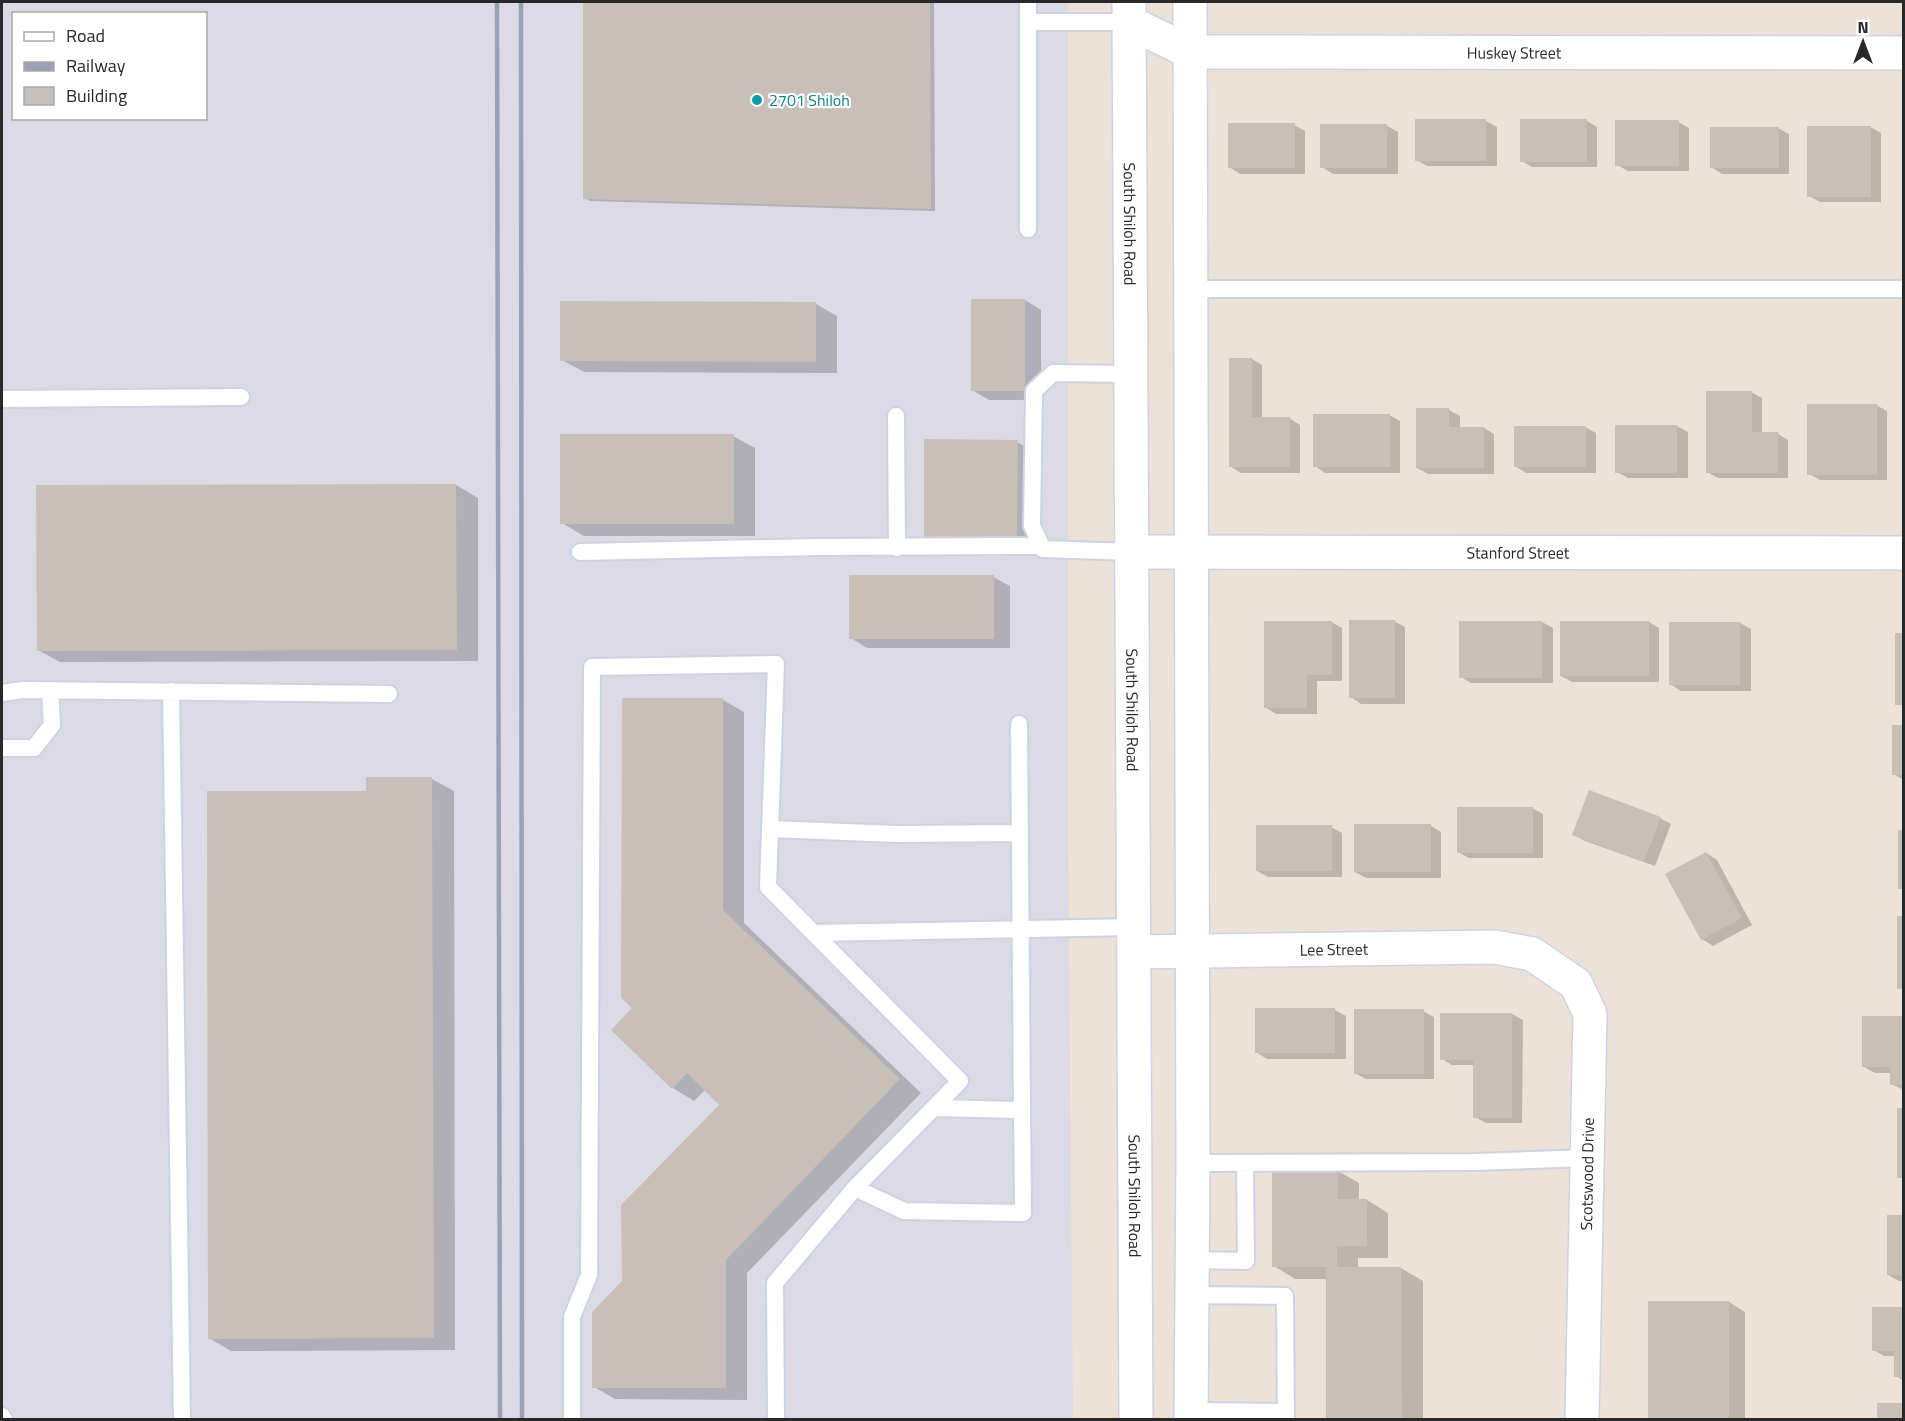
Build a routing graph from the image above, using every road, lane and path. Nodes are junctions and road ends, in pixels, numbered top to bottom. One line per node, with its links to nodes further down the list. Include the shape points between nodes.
1 (1028, 2): 4 (lane)
2 (1190, 2): 5 (main road)
3 (1129, 12): 4 (lane); 5 (main road, Huskey Street); 10 (main road, South Shiloh Road)
4 (1028, 22): 7 (lane)
5 (1190, 52): 6 (main road, Huskey Street); 8 (main road)
6 (1904, 53)
7 (1028, 229)
8 (1191, 289): 9 (lane); 18 (main road)
9 (1904, 289)
10 (1131, 374): 14 (lane, via 1053,373 1035,391 1032,526); 17 (main road, South Shiloh Road)
11 (241, 397): 12 (lane)
12 (2, 399)
13 (896, 416): 15 (lane)
14 (1042, 546): 15 (lane); 17 (lane)
15 (897, 548): 16 (lane)
16 (580, 552)
17 (1132, 552): 18 (main road, Stanford Street); 30 (main road, South Shiloh Road)
18 (1191, 552): 19 (main road, Stanford Street); 31 (main road)
19 (1904, 553)
20 (50, 690): 21 (lane); 22 (lane); 25 (lane, via 52,725 34,748)
21 (171, 691): 23 (lane); 45 (lane)
22 (2, 693)
23 (389, 694)
24 (1019, 724): 27 (lane)
25 (2, 748)
26 (770, 829): 27 (lane, via 897,834); 29 (lane, via 768,887); 46 (lane, via 776,664 592,667 589,1275 572,1317)
27 (1020, 832): 28 (lane)
28 (1021, 930): 29 (lane); 30 (lane); 34 (lane)
29 (814, 933): 33 (lane, via 960,1081)
30 (1134, 940): 31 (main road, Lee Street); 48 (main road, South Shiloh Road)
31 (1191, 950): 32 (main road, Lee Street, via 1495,948); 36 (main road)
32 (1532, 954): 35 (main road, Scotswood Drive, via 1576,984 1590,1014)
33 (935, 1108): 34 (lane); 38 (lane)
34 (1022, 1110): 38 (lane, via 1023,1212 904,1211)
35 (1587, 1158): 37 (lane); 49 (main road, Scotswood Drive)
36 (1192, 1163): 37 (lane); 39 (main road)
37 (1245, 1163): 39 (lane, via 1246,1261)
38 (855, 1188): 47 (lane, via 775,1283)
39 (1192, 1260): 40 (main road)
40 (1191, 1295): 41 (main road); 43 (lane, via 1285,1296)
41 (1191, 1415): 43 (lane)
42 (2, 1416): 44 (lane)
43 (1286, 1416)
44 (4, 1419)
45 (182, 1419)
46 (572, 1419)
47 (776, 1419)
48 (1136, 1419)
49 (1582, 1419)

